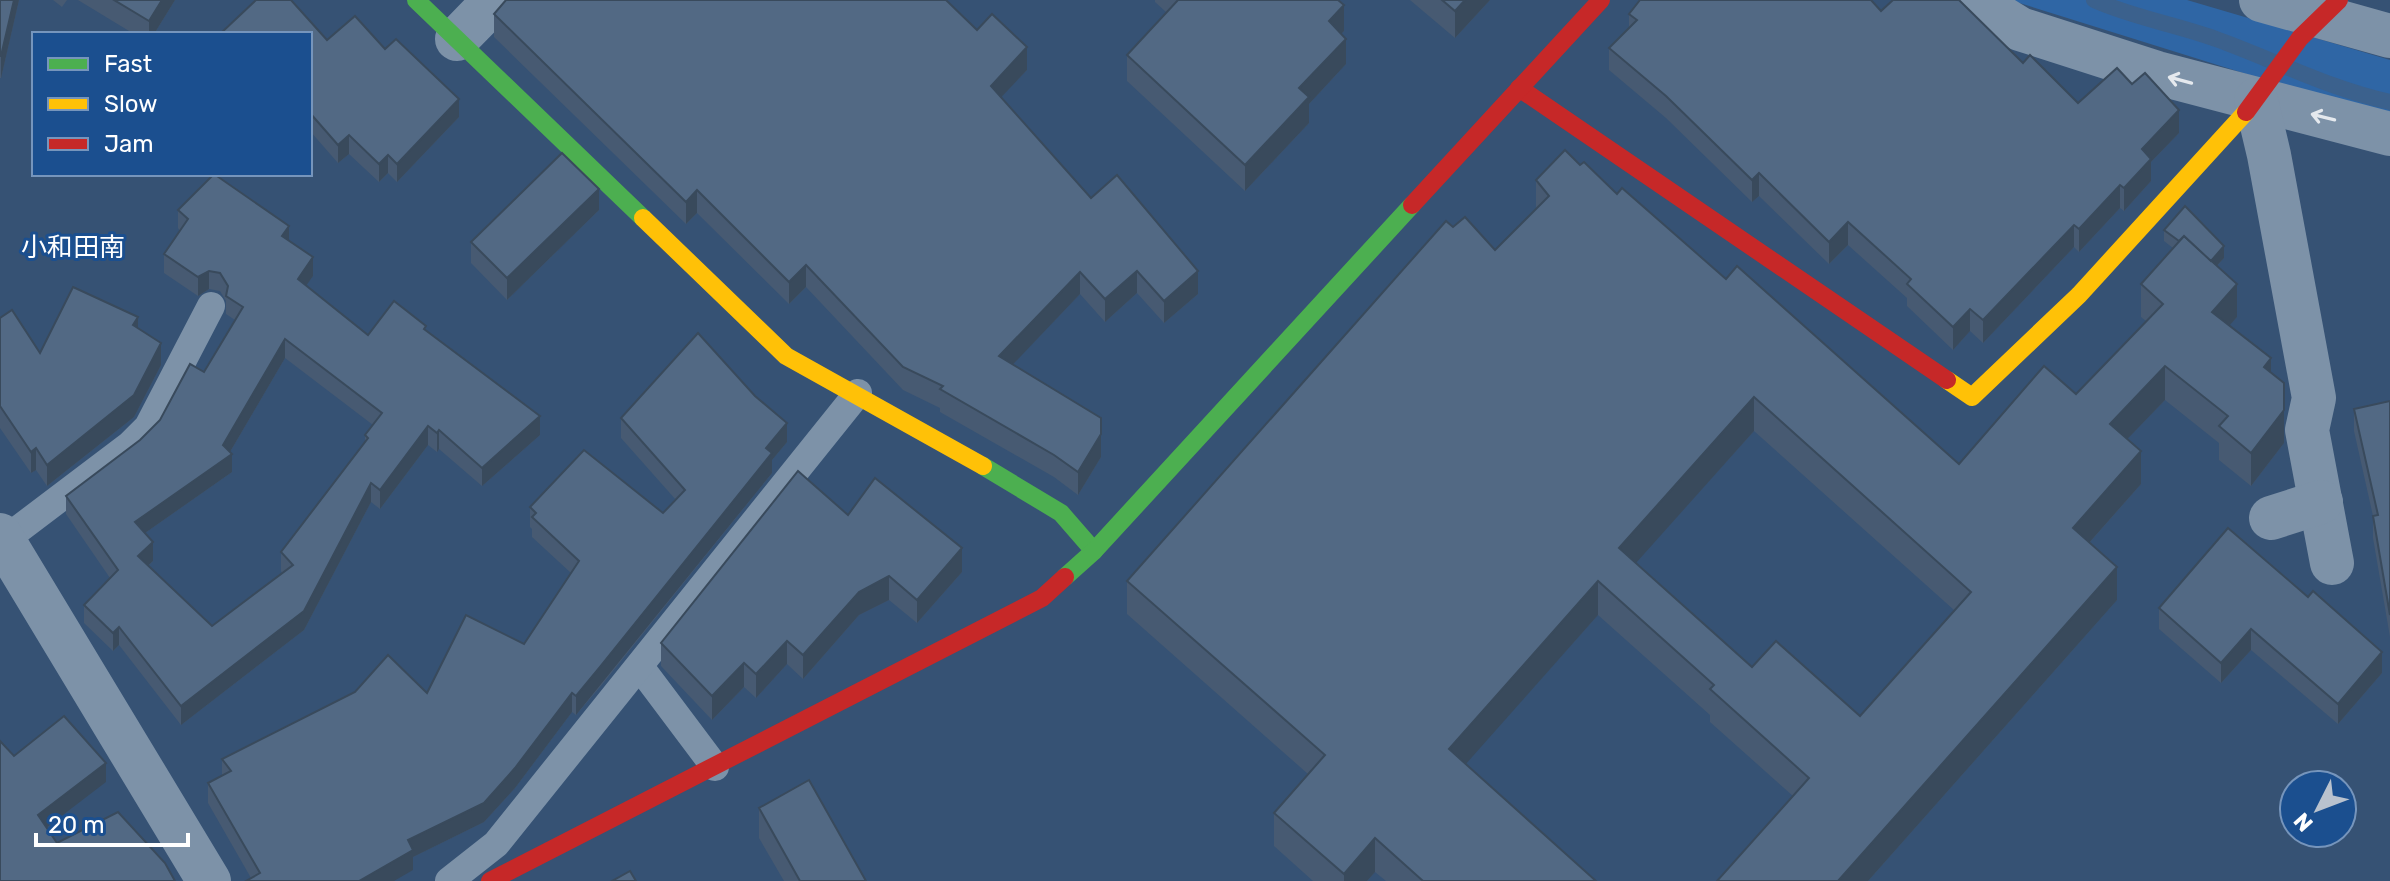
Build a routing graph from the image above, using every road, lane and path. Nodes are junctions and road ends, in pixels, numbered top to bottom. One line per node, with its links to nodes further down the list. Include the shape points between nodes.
1 (416, 0): 8 (street)
2 (495, 0): 8 (street)
3 (1601, 0): 9 (street)
4 (1973, 0): 10 (street, one-way to 4, via 2157,73 2020,29)
5 (2261, 0): 6 (street)
6 (2321, 15): 7 (street); 10 (street)
7 (2390, 36)
8 (457, 39): 13 (street, via 786,356)
9 (1519, 88): 10 (street, via 1972,397 2104,273); 17 (street)
10 (2258, 96): 11 (street, one-way to 10); 14 (street, via 2314,398 2307,430)
11 (2390, 134)
12 (211, 306): 16 (lane, via 148,427)
13 (858, 393): 17 (street, via 1042,499); 19 (lane)
14 (2321, 502): 15 (street); 18 (street)
15 (2271, 518)
16 (2, 538): 21 (street)
17 (1094, 551): 20 (street, via 1042,598)
18 (2332, 563)
19 (640, 667): 20 (lane); 22 (lane, via 496,844)
20 (715, 767): 23 (street)
21 (209, 881)
22 (449, 881)
23 (490, 881)

